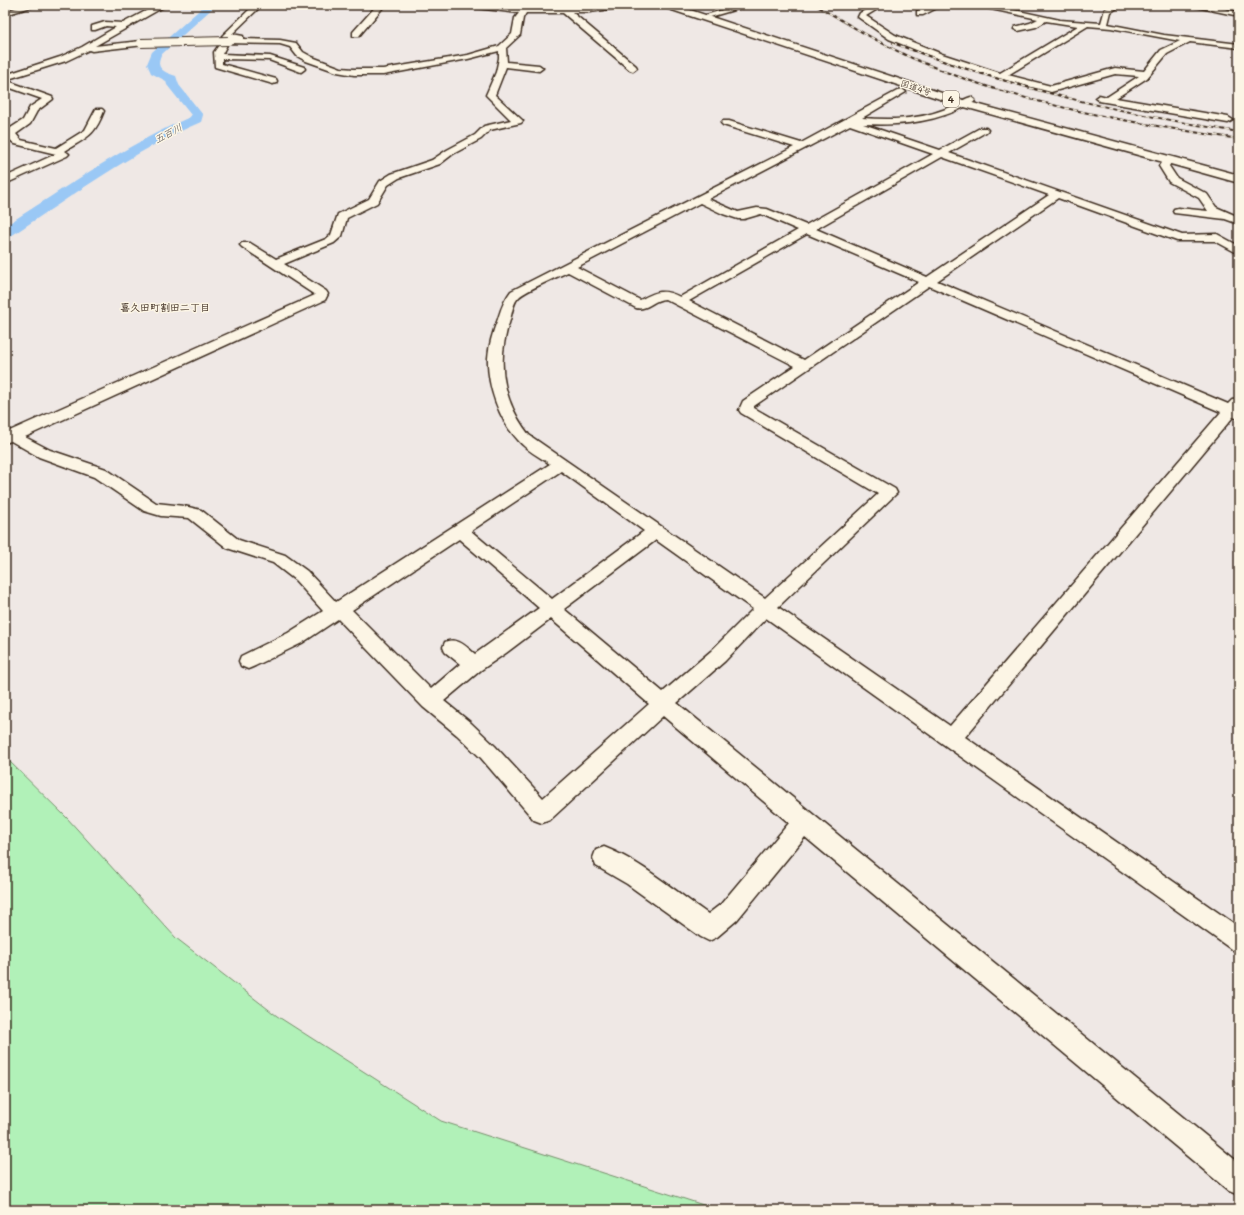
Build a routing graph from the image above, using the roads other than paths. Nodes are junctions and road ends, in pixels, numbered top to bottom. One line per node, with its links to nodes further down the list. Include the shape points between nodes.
1 (34, 5): 20 (street)
2 (163, 5): 25 (street)
3 (258, 5): 31 (street, via 226,36)
4 (381, 5): 30 (street)
5 (467, 5): 16 (street)
6 (536, 5): 18 (street)
7 (625, 5): 19 (street)
8 (666, 5): 48 (highway, 国道4号 / 4)
9 (679, 5): 23 (highway, 国道4号 / 4)
10 (747, 5): 23 (street)
11 (880, 5): 44 (street, via 862,17 892,37 939,56)
12 (930, 5): 21 (street, via 933,8)
13 (981, 5): 17 (street)
14 (1118, 5): 27 (street, via 1108,11)
15 (1196, 5): 22 (street)
16 (493, 7): 18 (street)
17 (1001, 7): 24 (street)
18 (524, 11): 19 (street); 34 (street, via 519,18 516,35)
19 (566, 11): 40 (street)
20 (5, 13)
21 (920, 13)
22 (1239, 14)
23 (710, 15): 48 (highway, 国道4号 / 4)
24 (1044, 19): 26 (street); 29 (street)
25 (124, 25): 28 (street, via 106,24); 35 (street)
26 (1085, 25): 27 (street); 44 (street)
27 (1104, 26): 32 (street)
28 (95, 28)
29 (1018, 29)
30 (356, 34)
31 (228, 39): 34 (street, via 287,43 314,61 348,72 365,73 399,70); 35 (street, bridge, via 141,43); 36 (street, via 218,52)
32 (1189, 40): 33 (street); 42 (street, via 1162,54)
33 (1239, 46)
34 (502, 48): 37 (street, via 504,54)
35 (85, 49): 45 (street)
36 (218, 56): 38 (street, via 217,62); 41 (street, via 270,58)
37 (501, 64): 39 (street); 70 (street, via 502,71 490,95 518,121 487,128 478,137 436,162 391,178 367,205 342,216 336,236 330,241)
38 (220, 67): 43 (street); 46 (street)
39 (539, 68)
40 (633, 68)
41 (301, 69)
42 (1145, 74): 44 (street, via 1115,71 1051,89); 50 (street, via 1104,99)
43 (218, 76)
44 (1001, 76)
45 (5, 79): 54 (street, via 49,99 33,109 27,122)
46 (273, 81)
47 (902, 92): 51 (street)
48 (968, 102): 51 (street, via 941,115 914,120); 58 (highway, 国道4号 / 4); 59 (highway, 国道4号 / 4)
49 (99, 111): 56 (street, via 96,122 89,132)
50 (1233, 118)
51 (852, 121): 55 (street); 57 (street)
52 (726, 123): 55 (street)
53 (983, 130): 57 (street)
54 (7, 135): 56 (street, via 18,142)
55 (802, 146): 63 (street)
56 (58, 151): 61 (street, via 64,154)
57 (942, 154): 62 (street); 67 (street)
58 (1168, 160): 60 (highway, 国道4号 / 4); 65 (street, via 1164,166 1173,180 1203,196 1212,209)
59 (1239, 174)
60 (1239, 179)
61 (5, 181)
62 (1057, 194): 69 (street, via 1181,238 1218,238); 72 (street)
63 (700, 199): 67 (street, via 738,216 763,211); 71 (street)
64 (1178, 211): 65 (street)
65 (1227, 216): 66 (street)
66 (1239, 221)
67 (808, 230): 72 (street); 73 (street)
68 (246, 245): 70 (street)
69 (1239, 251)
70 (275, 264): 76 (street, via 322,294 320,297)
71 (568, 267): 73 (street, via 640,305 662,294); 77 (street, via 512,297 500,330 495,359 502,395 516,428 524,438)
72 (928, 281): 74 (street); 75 (street)
73 (681, 302): 74 (street)
74 (803, 365): 80 (street, via 748,404 746,410 889,493)
75 (1236, 409): 88 (street)
76 (9, 437): 82 (street, via 41,453 99,472 151,507 194,514 232,544 279,559 291,566)
77 (561, 464): 78 (street); 79 (street)
78 (461, 531): 81 (street); 82 (street)
79 (656, 531): 80 (street); 81 (street)
80 (765, 608): 87 (street, via 718,656); 88 (street)
81 (552, 609): 85 (street); 87 (street)
82 (334, 611): 84 (street, via 295,638); 86 (street, via 343,613)
83 (452, 647): 85 (street)
84 (248, 661)
85 (474, 664): 86 (street)
86 (430, 702): 87 (street, via 488,752 542,813)
87 (662, 704): 89 (street)
88 (951, 739): 91 (street)
89 (803, 822): 90 (street, via 729,912 709,929 635,876); 92 (street)
90 (604, 858)
91 (1239, 941)
92 (1239, 1181)

